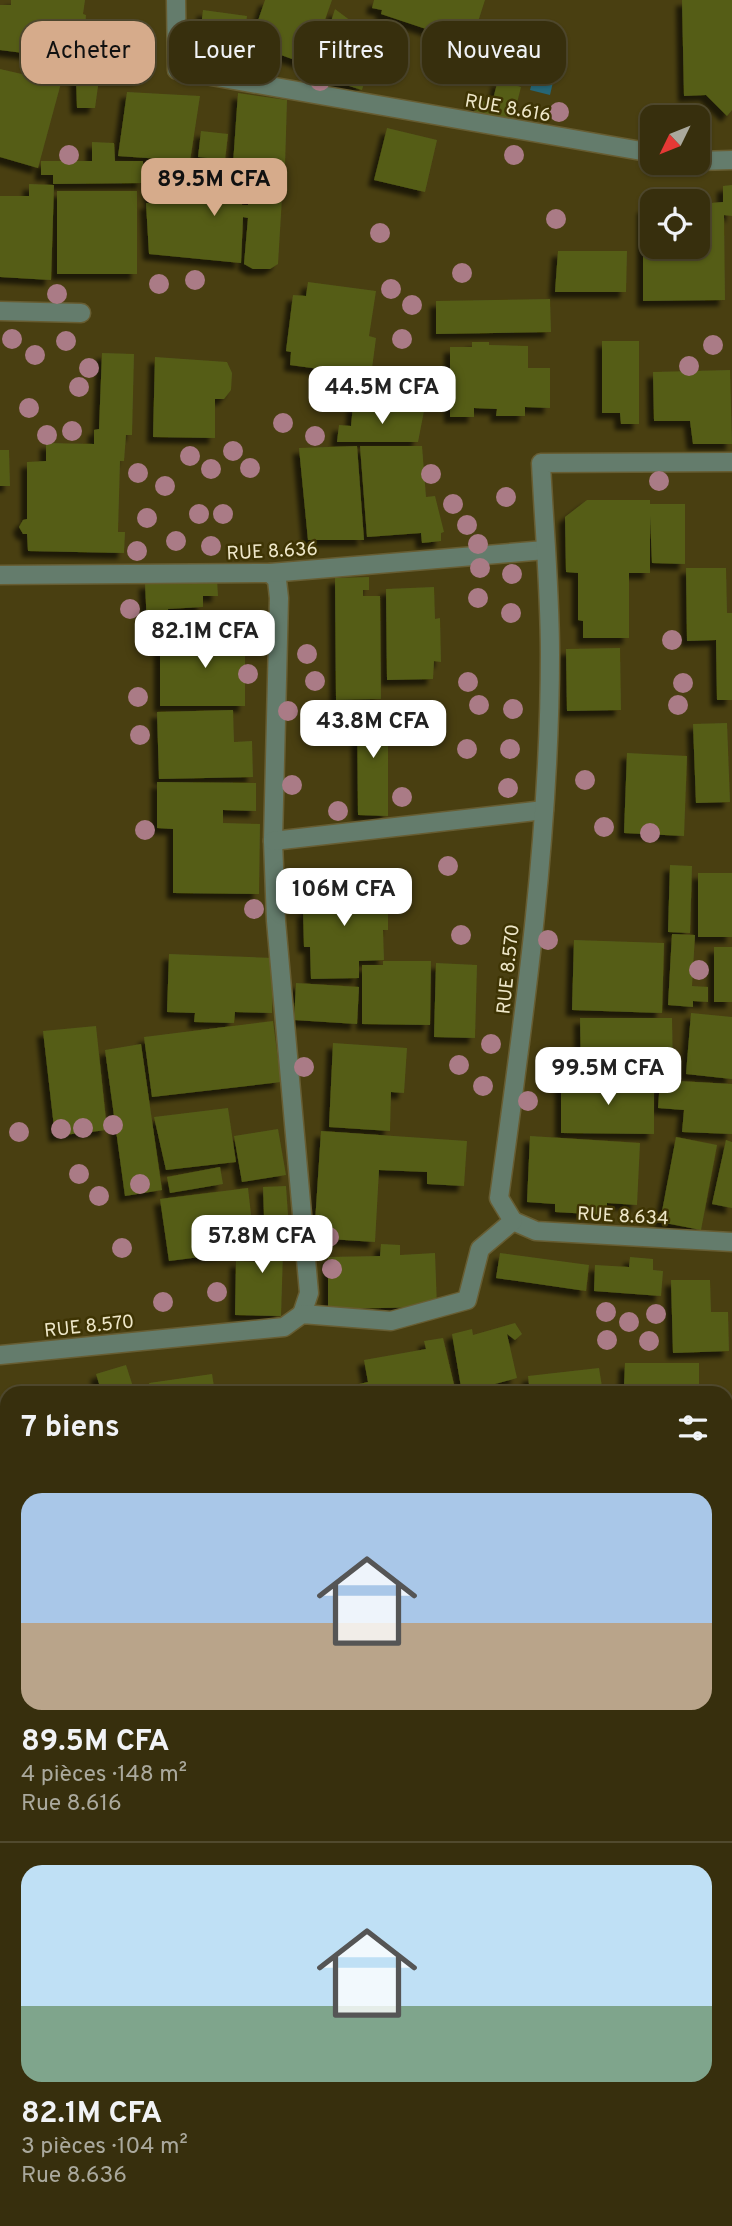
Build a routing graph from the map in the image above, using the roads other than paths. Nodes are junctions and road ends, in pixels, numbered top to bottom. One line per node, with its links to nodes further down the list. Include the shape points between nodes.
1 (176, 0): 2 (street, RUE 8.616, via 177,70)
2 (640, 151)
3 (732, 160): 4 (street)
4 (710, 161)
5 (0, 312): 6 (street)
6 (80, 313)
7 (732, 462): 8 (street, RUE 8.570, via 541,463)
8 (545, 550): 9 (street, RUE 8.636); 11 (street, RUE 8.570, via 550,654)
9 (270, 573): 10 (street, RUE 8.636); 12 (street, via 279,598)
10 (0, 575)
11 (544, 810): 12 (street); 13 (street, RUE 8.570, via 499,1198)
12 (273, 841): 15 (street, via 309,1293)
13 (513, 1221): 14 (street, RUE 8.634, via 536,1231); 15 (street, RUE 8.570, via 480,1249 467,1300 391,1321)
14 (732, 1242)
15 (302, 1314): 16 (street, RUE 8.570, via 284,1327)
16 (0, 1355)

